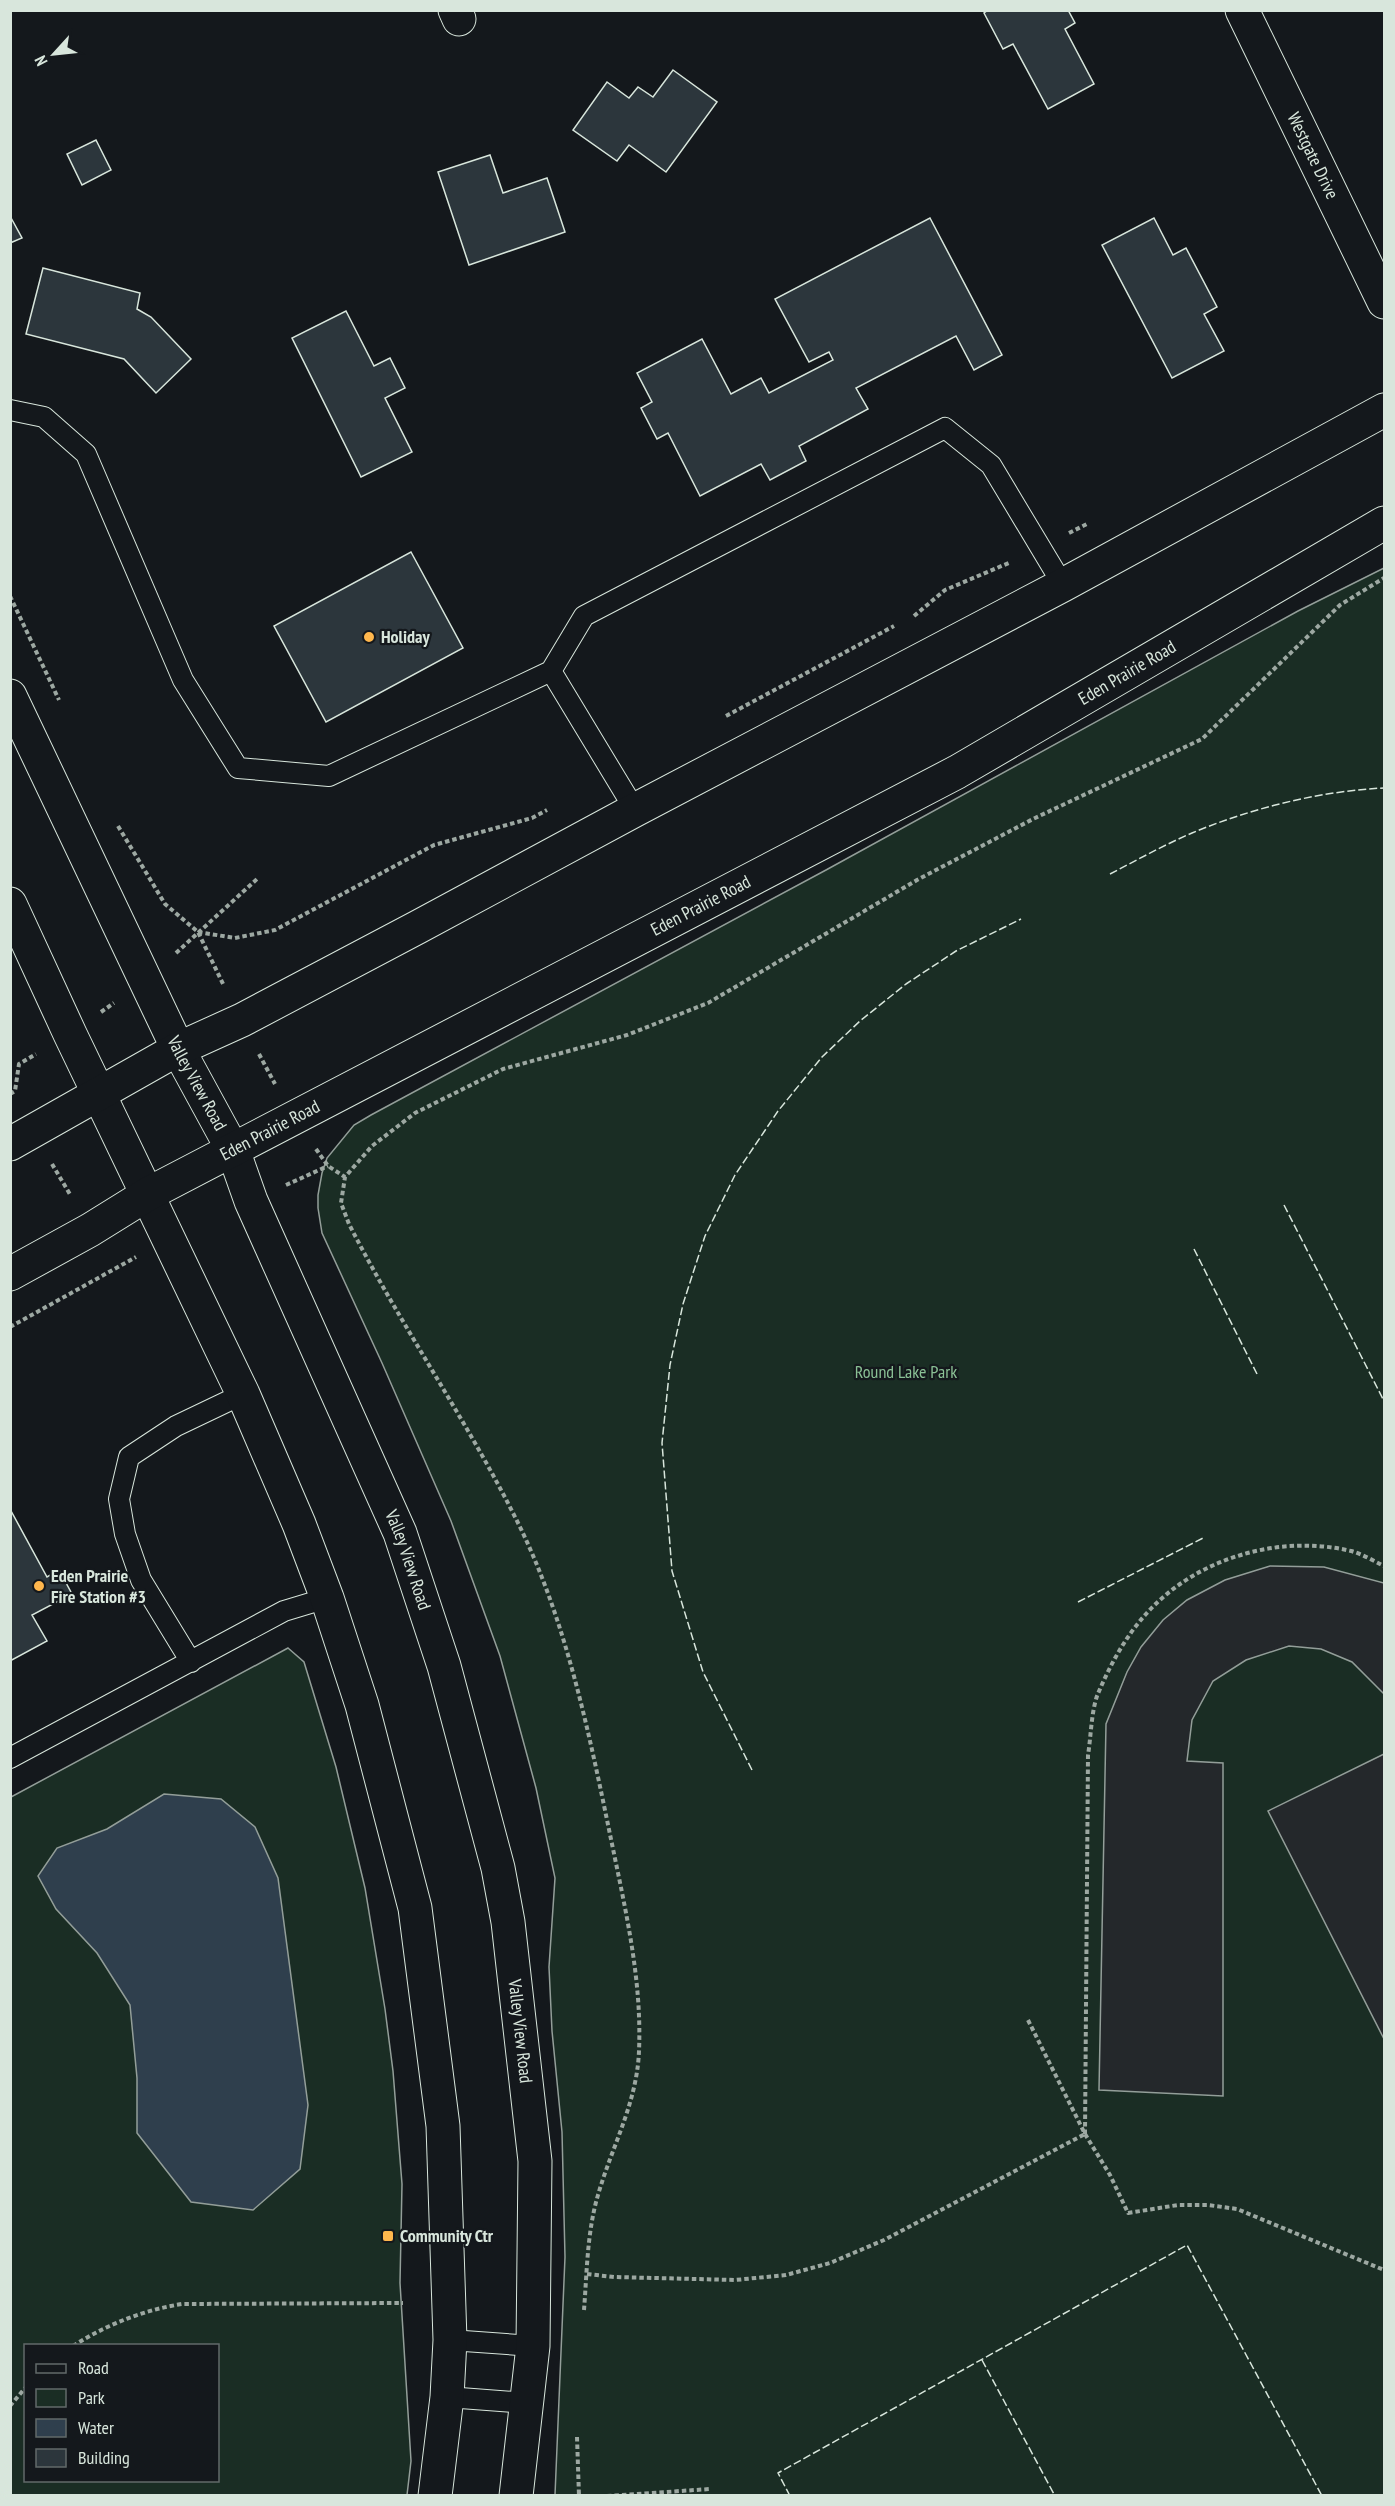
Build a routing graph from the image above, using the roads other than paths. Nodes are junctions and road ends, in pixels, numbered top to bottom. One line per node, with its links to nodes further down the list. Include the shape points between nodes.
1 (1242, 10): 2 (main road, Westgate Drive)
2 (1384, 302)
3 (10, 410): 7 (lane, via 44,417 86,454 183,680 238,768 329,776)
4 (1384, 410): 6 (main road)
5 (1384, 523): 14 (main road, Eden Prairie Road, via 957,772)
6 (1064, 585): 7 (lane, via 991,465 945,428 584,616); 9 (main road)
7 (551, 671): 9 (lane)
8 (10, 696): 11 (main road, Valley View Road)
9 (635, 810): 11 (main road, via 242,1020)
10 (10, 904): 12 (main road)
11 (178, 1049): 12 (main road); 14 (main road, Valley View Road)
12 (100, 1094): 13 (main road); 15 (main road)
13 (22, 1137)
14 (233, 1150): 15 (main road, Eden Prairie Road); 22 (main road, Valley View Road, via 251,1201 400,1533 476,1780 508,1922 535,2161)
15 (148, 1194): 16 (main road, Eden Prairie Road); 17 (main road)
16 (10, 1274)
17 (243, 1394): 18 (main road); 19 (lane, via 176,1426 129,1457 118,1498 141,1580)
18 (327, 1598): 19 (lane, via 284,1611); 21 (main road, via 362,1705 414,1908 443,2126)
19 (191, 1662): 20 (lane)
20 (10, 1758)
21 (450, 2340): 22 (lane); 23 (main road)
22 (533, 2346): 24 (main road, Valley View Road)
23 (447, 2397): 24 (lane); 25 (main road)
24 (528, 2403): 26 (main road, Valley View Road)
25 (435, 2496)
26 (516, 2496)

